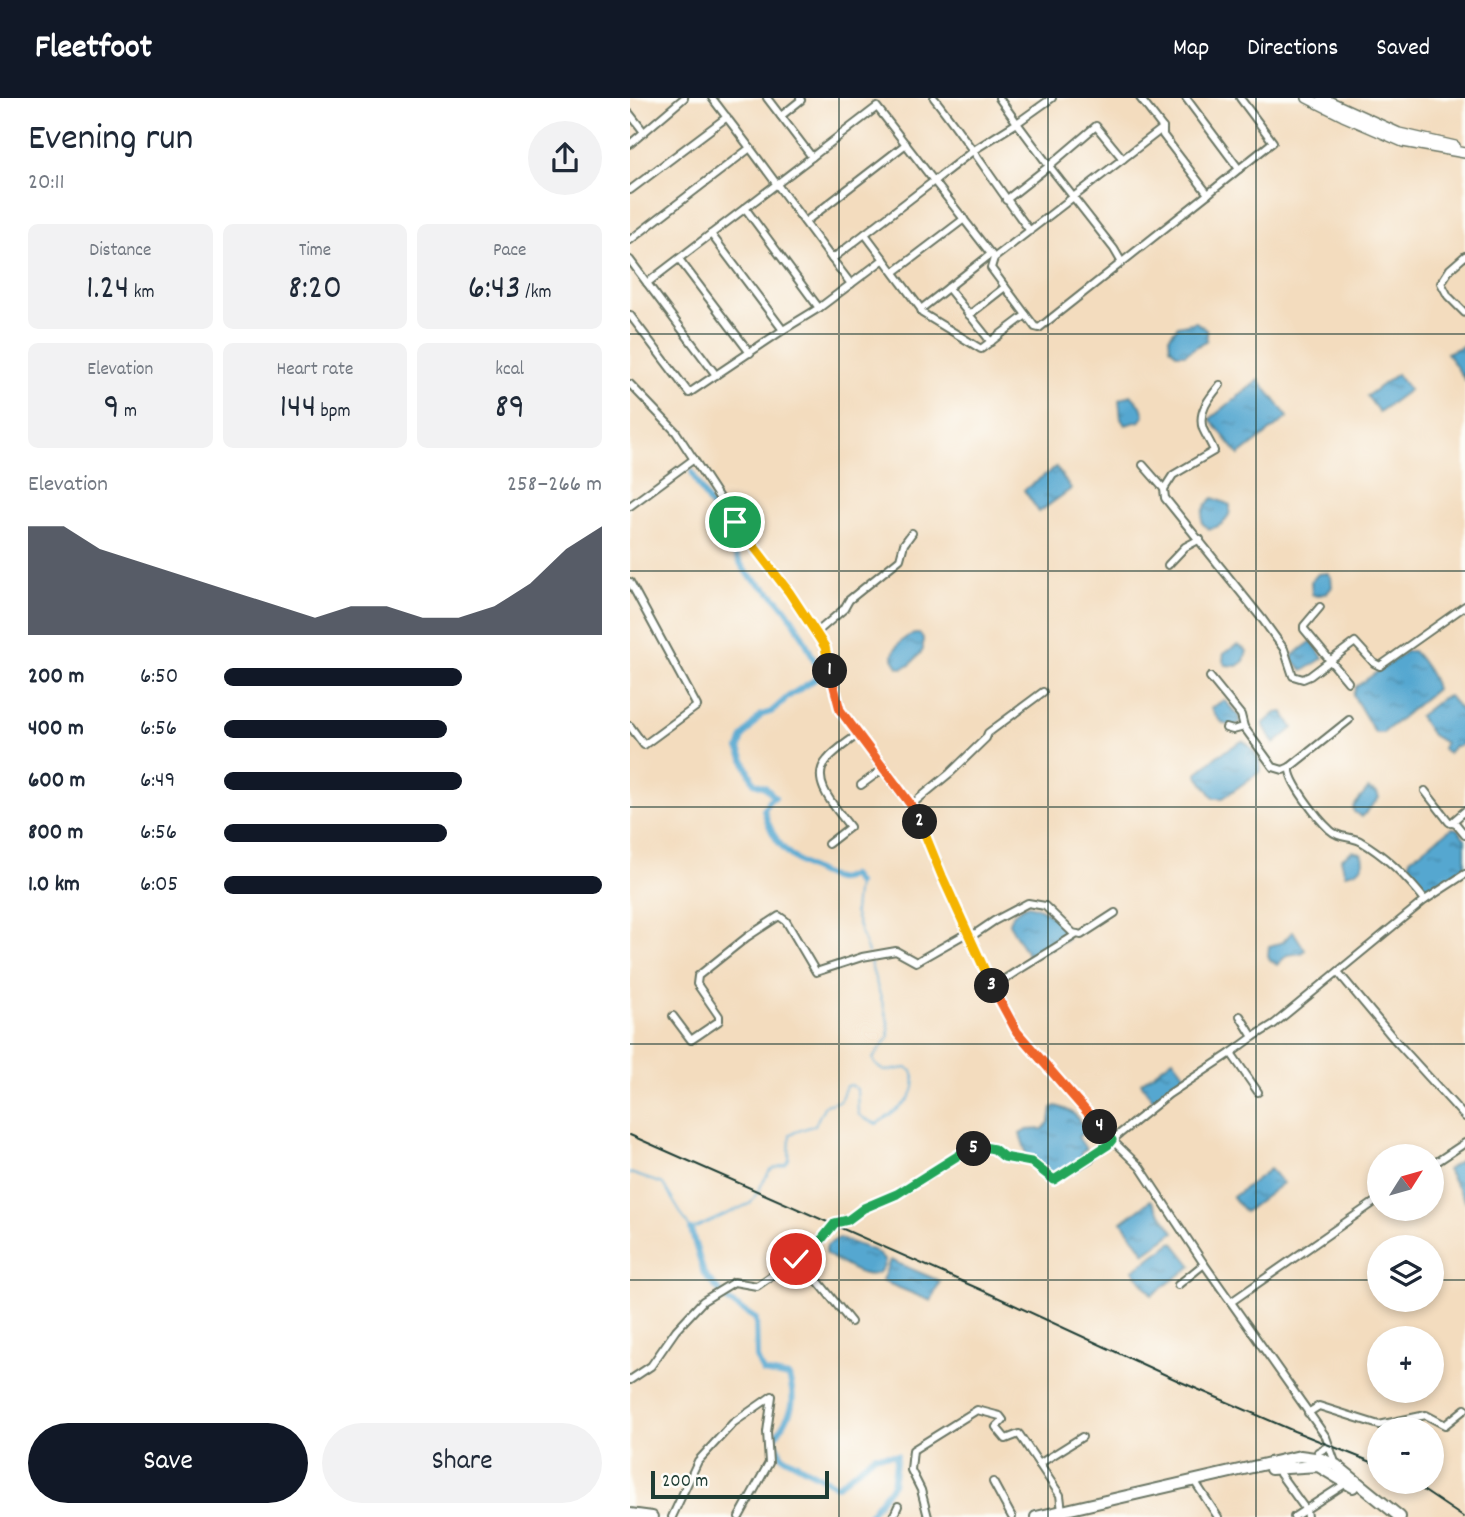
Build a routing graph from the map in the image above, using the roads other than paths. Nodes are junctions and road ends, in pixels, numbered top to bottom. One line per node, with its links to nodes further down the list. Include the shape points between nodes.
1 (667, 98): 15 (street)
2 (684, 98): 15 (street)
3 (712, 98): 19 (street)
4 (767, 98): 18 (street)
5 (871, 98): 16 (street)
6 (934, 98): 26 (street)
7 (999, 98): 20 (street)
8 (1052, 98): 20 (street)
9 (1140, 98): 21 (street)
10 (1186, 98): 31 (street)
11 (1240, 98): 31 (street, via 1273,142)
12 (1307, 98): 27 (main road, via 1403,142)
13 (802, 99): 18 (street)
14 (1325, 99): 27 (main road, via 1399,133)
15 (674, 107): 22 (street)
16 (877, 107): 24 (street); 28 (street)
17 (630, 114): 22 (street)
18 (781, 116): 28 (street)
19 (727, 117): 25 (street); 34 (street)
20 (1017, 123): 26 (street); 30 (street)
21 (1163, 128): 29 (street); 35 (street, via 1163,135)
22 (644, 132): 23 (street)
23 (630, 144)
24 (906, 144): 32 (street); 40 (street)
25 (750, 148): 33 (street); 44 (street)
26 (974, 150): 32 (street); 37 (street)
27 (1465, 151)
28 (812, 157): 33 (street)
29 (1123, 159): 30 (street, via 1096,126); 36 (street)
30 (1049, 166): 36 (street); 37 (street)
31 (1240, 169): 35 (street)
32 (934, 181): 39 (street); 43 (street)
33 (776, 184): 38 (street); 40 (street)
34 (630, 190)
35 (1208, 194): 51 (street)
36 (1073, 197): 41 (street); 51 (street)
37 (1006, 200): 41 (street)
38 (745, 208): 42 (street); 57 (street)
39 (964, 219): 45 (street); 52 (street)
40 (805, 222): 48 (street)
41 (1030, 231): 45 (street)
42 (711, 234): 47 (street); 63 (street)
43 (865, 234): 48 (street); 49 (street)
44 (630, 240)
45 (992, 256): 55 (street, via 991,268); 56 (street)
46 (1465, 256): 59 (street, via 1441,284)
47 (679, 259): 53 (street); 65 (street)
48 (832, 259): 54 (street)
49 (884, 259): 52 (street); 54 (street)
50 (630, 260): 53 (street)
51 (1121, 261): 62 (street, via 1039,328)
52 (894, 272): 58 (street)
53 (647, 283): 66 (street)
54 (851, 284): 57 (street)
55 (1005, 287): 60 (street); 62 (street)
56 (948, 288): 58 (street); 60 (street)
57 (819, 308): 63 (street)
58 (921, 309): 64 (street, via 979,349)
59 (1465, 313)
60 (969, 314): 64 (street)
61 (630, 315): 66 (street, via 687,392)
62 (1026, 315): 64 (street)
63 (783, 330): 65 (street)
64 (991, 342)
65 (750, 353): 66 (street)
66 (716, 376)
67 (630, 384): 69 (street, via 676,432)
68 (1220, 385): 71 (street, via 1206,404 1202,420 1214,451 1173,475)
69 (694, 460): 72 (street); 81 (street)
70 (1143, 465): 71 (street)
71 (1164, 489): 74 (street, via 1164,498)
72 (630, 506)
73 (912, 533): 81 (street, via 901,559 883,570)
74 (1200, 539): 75 (street); 82 (street, via 1284,649 1293,676 1303,679)
75 (1168, 565)
76 (630, 582): 77 (street)
77 (637, 595): 78 (street); 87 (street, via 697,706 644,745)
78 (630, 600)
79 (1465, 606): 82 (street, via 1381,665 1355,642)
80 (1320, 607): 82 (street, via 1303,628)
81 (816, 633): 90 (street, via 825,647 840,710)
82 (1331, 660): 84 (street)
83 (1210, 677): 88 (street, via 1241,715)
84 (1348, 682)
85 (1043, 692): 95 (street, via 988,733)
86 (1349, 720): 91 (street)
87 (630, 726)
88 (1244, 727): 89 (street); 91 (street, via 1273,767 1283,770)
89 (1226, 728)
90 (857, 736): 92 (street); 99 (street, via 825,761 821,773 822,786 850,827)
91 (1290, 766): 101 (street, via 1289,773 1332,832 1363,843 1398,869)
92 (883, 769): 93 (street); 95 (street)
93 (861, 785)
94 (1425, 791): 97 (street)
95 (911, 806): 104 (street)
96 (1465, 811): 97 (street)
97 (1451, 823): 98 (street)
98 (1465, 835)
99 (828, 844)
100 (1465, 874): 101 (street)
101 (1425, 900): 105 (street)
102 (1115, 914): 103 (street)
103 (1077, 934): 104 (street, via 1045,906 1028,903); 106 (street)
104 (968, 935): 106 (street); 107 (street, via 916,962 896,951 816,972 779,916 698,976 696,984 719,1021 691,1040)
105 (1338, 972): 109 (street); 112 (street)
106 (993, 987): 113 (street, via 1017,1032)
107 (673, 1016)
108 (1241, 1016): 109 (street)
109 (1254, 1037): 110 (street)
110 (1231, 1052): 111 (street); 113 (street)
111 (1258, 1092)
112 (1465, 1117)
113 (1112, 1140): 117 (street, via 1054,1180 1031,1162 1004,1157 994,1149 972,1149 897,1194 835,1223); 118 (street, via 1140,1167)
114 (1465, 1143): 115 (street)
115 (1444, 1157)
116 (1367, 1207): 120 (street)
117 (796, 1259): 121 (street); 122 (street, via 757,1286 734,1282 702,1301 652,1366)
118 (1204, 1264): 119 (street); 120 (street)
119 (1178, 1285)
120 (1231, 1302): 124 (street)
121 (851, 1322)
122 (630, 1380)
123 (1465, 1409): 124 (street, via 1446,1425 1426,1415 1379,1425 1319,1406)
124 (1308, 1413): 126 (street)
125 (1082, 1437): 128 (street)
126 (1329, 1446): 127 (street); 129 (street)
127 (1318, 1452)
128 (1039, 1464): 136 (street, via 1060,1495); 142 (street, via 1018,1433 1005,1439 996,1427 1001,1418 974,1411 913,1450 911,1469)
129 (1336, 1465): 131 (highway); 136 (highway, via 1300,1456)
130 (1278, 1468): 131 (highway, via 1318,1466); 133 (highway); 137 (street)
131 (1349, 1480): 137 (street); 147 (highway); 148 (highway)
132 (993, 1482): 143 (street)
133 (1197, 1485): 136 (highway); 145 (street)
134 (898, 1506): 141 (street)
135 (630, 1514): 138 (highway)
136 (1060, 1514): 144 (highway)
137 (1306, 1514): 146 (street)
138 (652, 1517)
139 (672, 1517): 140 (street, via 698,1461 733,1423 772,1396 769,1463)
140 (739, 1517)
141 (893, 1517)
142 (928, 1517)
143 (1012, 1517)
144 (1036, 1517)
145 (1218, 1517)
146 (1294, 1517)
147 (1391, 1517)
148 (1400, 1517)

